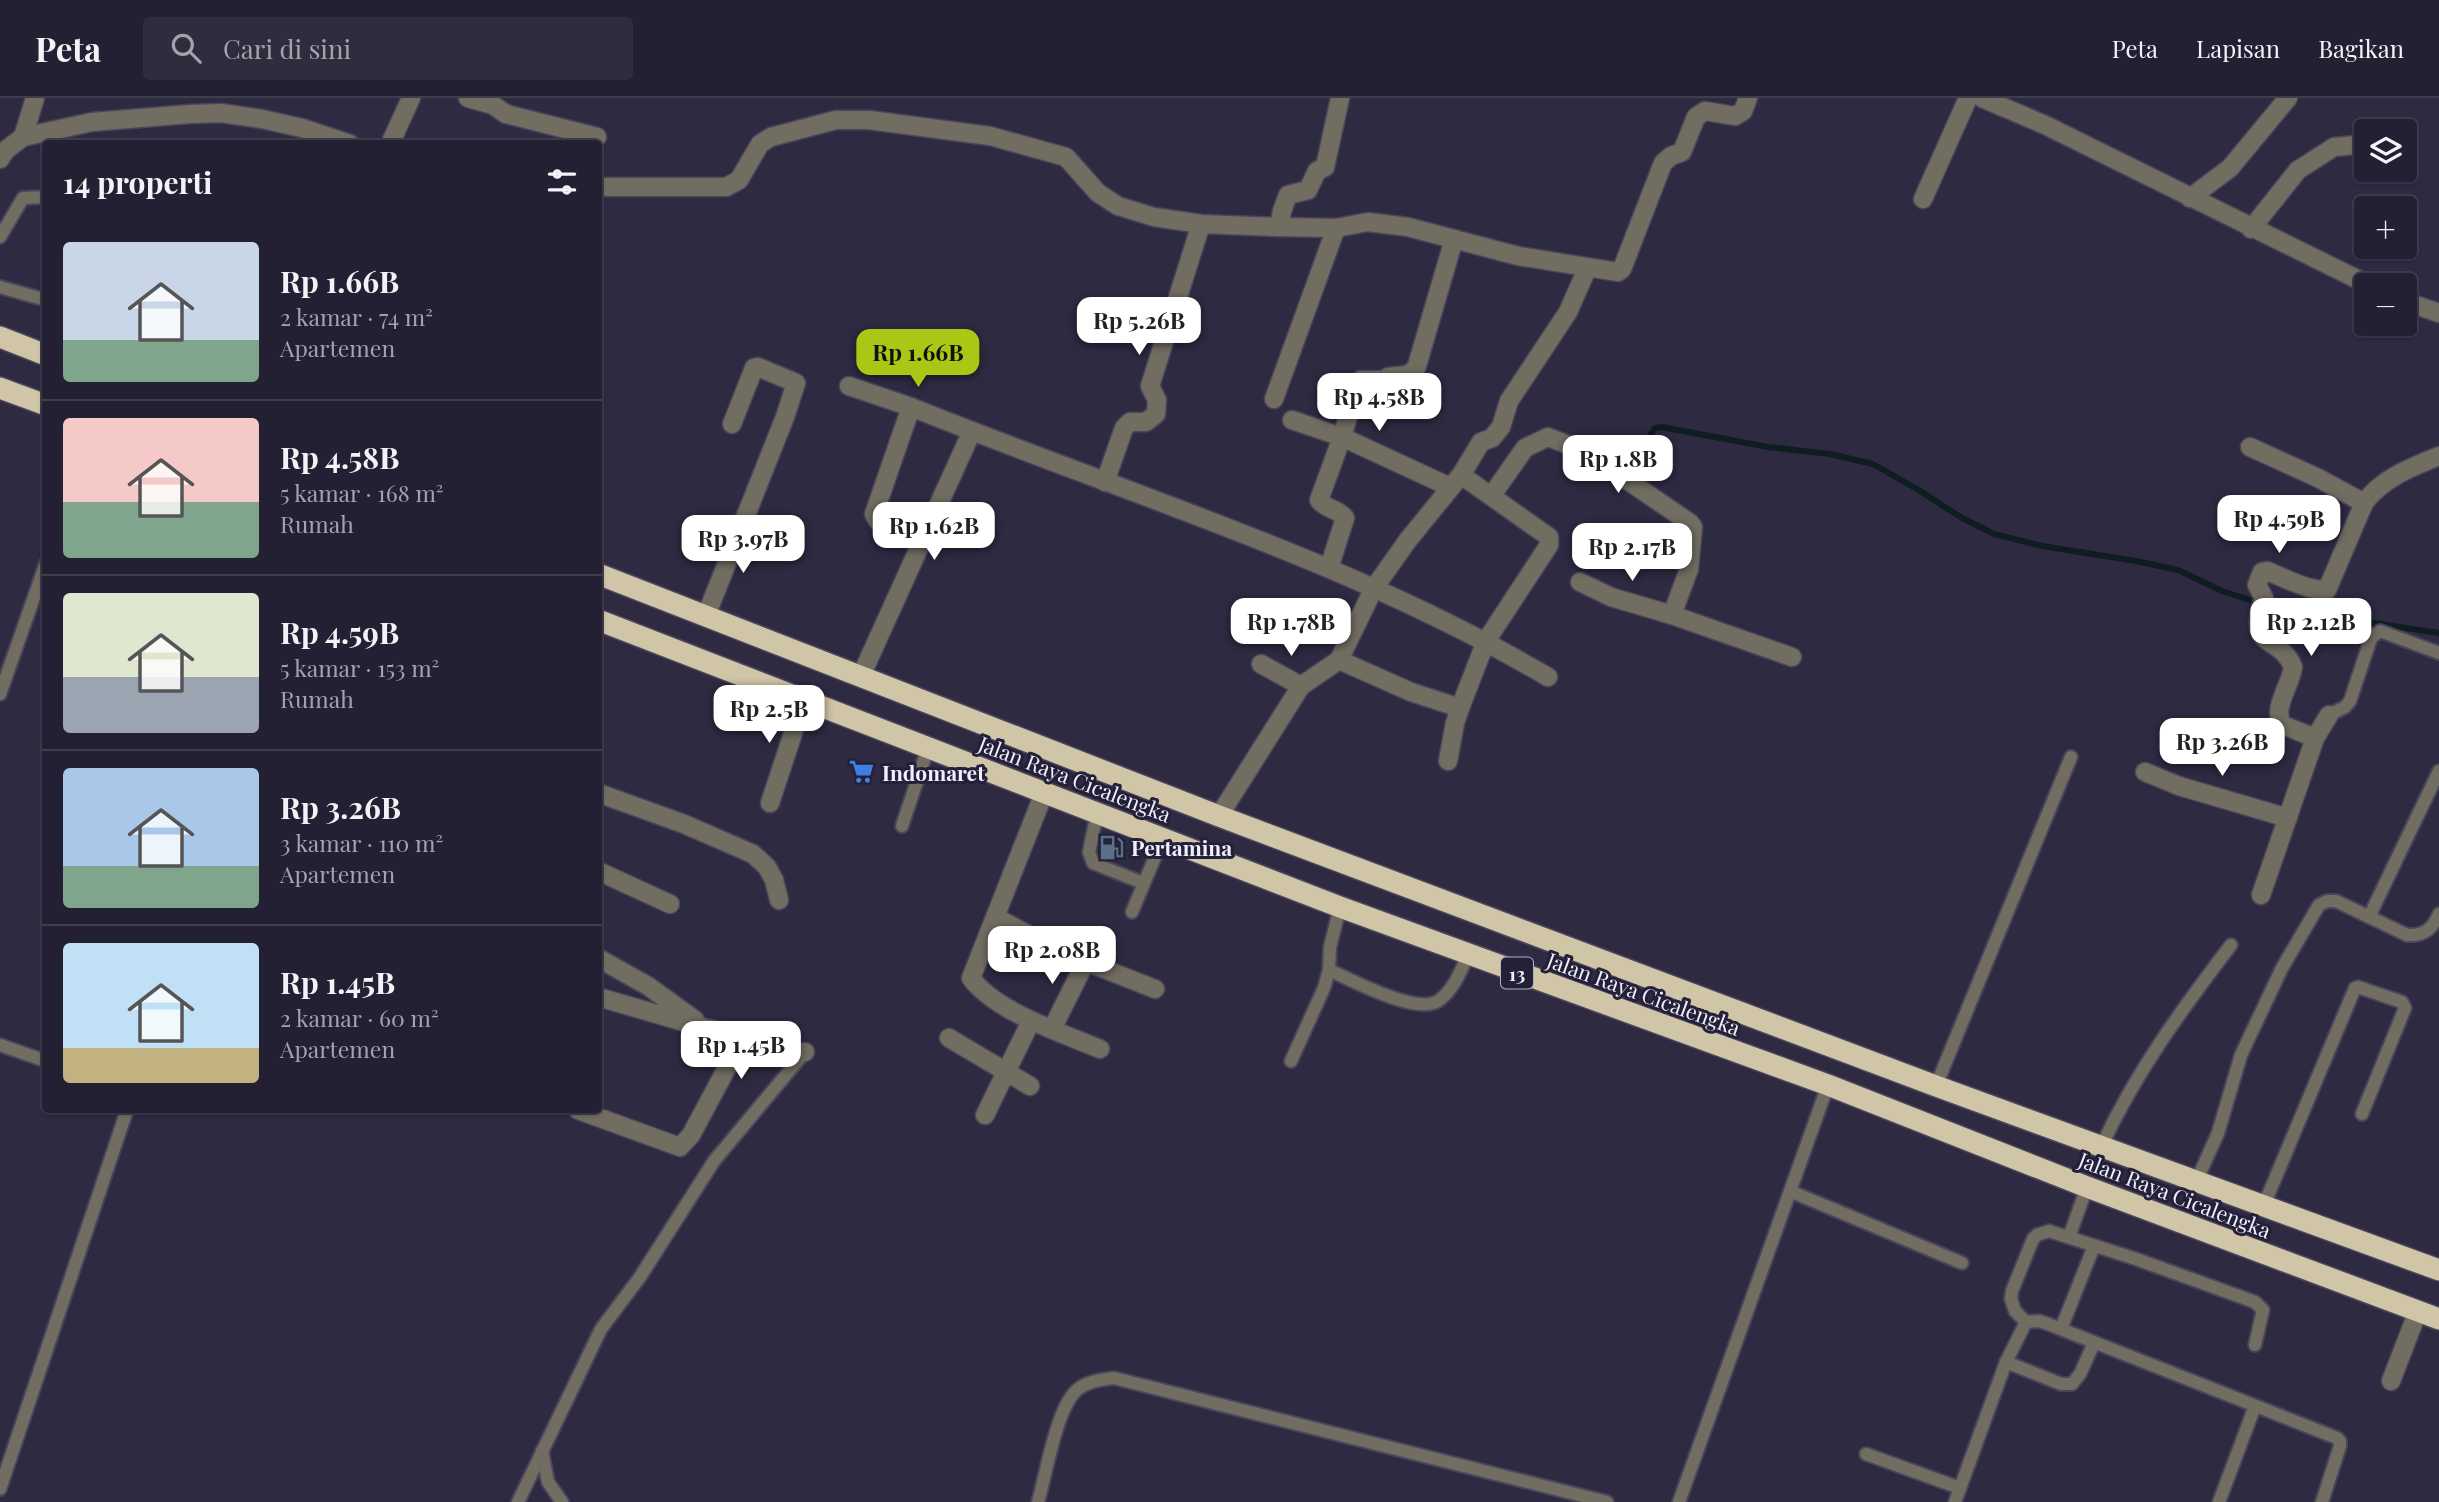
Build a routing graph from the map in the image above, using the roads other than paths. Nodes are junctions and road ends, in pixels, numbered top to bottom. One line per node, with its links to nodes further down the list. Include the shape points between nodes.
1 (35, 98): 9 (street)
2 (411, 98): 12 (street)
3 (468, 98): 10 (street, via 494,105 506,114)
4 (1340, 98): 20 (street, via 1325,167 1317,171 1308,190 1288,195)
5 (1748, 98): 25 (street, via 1743,111 1735,116 1705,111 1696,117 1682,152 1663,163 1622,269)
6 (1968, 98): 18 (street)
7 (1982, 98): 17 (street)
8 (2288, 98): 17 (street, via 2230,168)
9 (23, 137): 11 (street, via 92,122 221,113); 14 (street)
10 (597, 137)
11 (339, 140)
12 (392, 140)
13 (2354, 145): 22 (street, via 2334,147 2298,170)
14 (2, 152)
15 (602, 187): 19 (street, via 726,187 738,180 760,145 771,137 836,120 869,120 990,136 1066,157 1098,193 1118,206)
16 (42, 197): 23 (lane, via 23,198)
17 (2190, 198): 22 (street)
18 (1923, 199)
19 (1201, 224): 20 (street); 45 (street, via 1150,386 1157,400 1156,414 1124,428)
20 (1279, 227): 21 (street)
21 (1336, 228): 24 (street, via 1368,222); 35 (street)
22 (2251, 229): 26 (street)
23 (0, 237)
24 (1454, 239): 25 (street); 41 (street, via 1416,369 1385,380 1361,380)
25 (1587, 269): 44 (street, via 1568,312 1509,401 1501,427 1481,442)
26 (2354, 278)
27 (0, 287): 28 (lane)
28 (42, 299)
29 (2417, 305): 30 (street)
30 (2439, 313)
31 (0, 338): 32 (highway)
32 (42, 354)
33 (849, 386): 37 (street)
34 (0, 388): 36 (highway)
35 (1274, 398)
36 (42, 404)
37 (911, 407): 40 (street); 48 (street, via 874,514 878,521)
38 (1292, 420): 41 (street)
39 (732, 424): 55 (street, via 754,368 796,383)
40 (972, 431): 45 (street); 48 (street)
41 (1342, 437): 44 (street); 49 (street, via 1319,500 1345,518)
42 (2250, 447): 47 (street)
43 (2439, 456): 47 (street, via 2394,476)
44 (1456, 481): 46 (street); 53 (street)
45 (1105, 482): 49 (street)
46 (1492, 495): 54 (street, via 1525,448 1548,437 1586,452 1625,477 1693,527 1689,569); 57 (street, via 1550,541)
47 (2364, 503): 69 (street, via 2328,590 2265,570 2257,585 2262,604 2257,624 2263,638 2294,667 2280,721)
48 (923, 538): 62 (street)
49 (1329, 568): 53 (street)
50 (42, 574): 65 (lane)
51 (602, 576): 55 (highway, Jalan Raya Cicalengka / 13)
52 (1580, 582): 54 (street, via 1611,597)
53 (1374, 588): 57 (street); 60 (street)
54 (1672, 615): 59 (street)
55 (706, 616): 62 (highway, Jalan Raya Cicalengka / 13)
56 (602, 622): 66 (highway, Jalan Raya Cicalengka / 13)
57 (1486, 640): 63 (street); 67 (street)
58 (2439, 653): 68 (lane, via 2392,634 2376,633 2350,701)
59 (1792, 657)
60 (1339, 660): 64 (street); 67 (street)
61 (1261, 664): 64 (street)
62 (861, 676): 79 (highway, Jalan Raya Cicalengka / 13)
63 (1548, 677)
64 (1301, 686): 79 (street)
65 (0, 694)
66 (804, 700): 70 (highway, Jalan Raya Cicalengka / 13); 77 (street)
67 (1460, 708): 72 (street)
68 (2329, 715): 69 (street)
69 (2315, 738): 80 (street)
70 (928, 748): 75 (highway, Jalan Raya Cicalengka / 13); 81 (lane)
71 (2071, 757): 113 (lane)
72 (1448, 761)
73 (2439, 771): 91 (lane)
74 (2145, 772): 80 (street)
75 (1044, 793): 78 (highway, Jalan Raya Cicalengka / 13); 92 (street)
76 (602, 794): 86 (street, via 753,854 767,867)
77 (769, 803)
78 (1097, 813): 82 (highway, Jalan Raya Cicalengka / 13); 84 (lane, via 1089,852 1093,863)
79 (1219, 816): 113 (highway, Jalan Raya Cicalengka / 13)
80 (2288, 818): 85 (street)
81 (902, 827)
82 (1163, 838): 84 (lane); 88 (highway, Jalan Raya Cicalengka / 13)
83 (602, 873): 87 (street)
84 (1143, 883): 89 (lane)
85 (2261, 895)
86 (779, 900)
87 (670, 904)
88 (1340, 907): 94 (highway, Jalan Raya Cicalengka / 13); 97 (lane)
89 (1132, 912)
90 (2439, 914): 91 (lane, via 2435,925 2417,936)
91 (2369, 917): 119 (lane, via 2336,901 2319,905 2282,968 2241,1055 2218,1133)
92 (997, 918): 96 (street); 100 (street, via 971,978 983,991)
93 (2231, 945): 118 (lane, via 2142,1069)
94 (1468, 955): 97 (lane, via 1458,977 1431,1004 1397,999); 111 (highway, Jalan Raya Cicalengka / 13)
95 (602, 959): 101 (street)
96 (1086, 961): 98 (street); 102 (street)
97 (1329, 970): 109 (lane)
98 (1155, 989)
99 (602, 999): 101 (street)
100 (1031, 1021): 102 (street); 110 (street)
101 (705, 1028): 103 (street)
102 (1052, 1029): 106 (street)
103 (744, 1036): 107 (street); 115 (street, via 691,1135 680,1147)
104 (949, 1038): 110 (street)
105 (0, 1045): 108 (lane)
106 (1100, 1049)
107 (805, 1052): 136 (lane, via 714,1161 601,1329)
108 (42, 1060)
109 (1291, 1061)
110 (1007, 1072): 112 (street); 117 (street)
111 (1828, 1085): 120 (highway, Jalan Raya Cicalengka / 13); 121 (lane)
112 (1030, 1086)
113 (1937, 1086): 118 (highway, Jalan Raya Cicalengka / 13)
114 (126, 1113): 139 (lane)
115 (586, 1113)
116 (2362, 1114): 122 (lane, via 2405,1008 2402,1002 2358,987)
117 (985, 1115)
118 (2102, 1145): 119 (highway, Jalan Raya Cicalengka / 13)
119 (2197, 1181): 122 (highway, Jalan Raya Cicalengka / 13)
120 (2087, 1187): 123 (lane); 127 (highway, Jalan Raya Cicalengka / 13)
121 (1792, 1192): 125 (lane); 144 (lane)
122 (2264, 1205): 126 (highway, Jalan Raya Cicalengka / 13)
123 (2069, 1237): 124 (lane); 129 (lane, via 2049,1231 2033,1239 2011,1299)
124 (2094, 1246): 130 (lane); 132 (lane, via 2255,1302 2264,1316)
125 (1962, 1263)
126 (2439, 1270)
127 (2418, 1311): 128 (highway, Jalan Raya Cicalengka / 13); 134 (street)
128 (2439, 1319)
129 (2026, 1322): 130 (lane); 133 (lane)
130 (2062, 1329): 131 (lane)
131 (2094, 1343): 133 (lane, via 2072,1384); 135 (lane)
132 (2255, 1345)
133 (2006, 1362): 138 (lane)
134 (2391, 1381)
135 (2255, 1406): 146 (lane); 147 (lane, via 2340,1441)
136 (542, 1450): 140 (lane); 141 (lane, via 548,1482)
137 (1866, 1454): 138 (lane)
138 (1960, 1488): 145 (lane)
139 (0, 1489)
140 (518, 1502)
141 (562, 1502)
142 (1038, 1502): 143 (lane, via 1063,1409 1075,1391 1089,1382 1114,1378)
143 (1607, 1502)
144 (1679, 1502)
145 (1955, 1502)
146 (2219, 1502)
147 (2322, 1502)

